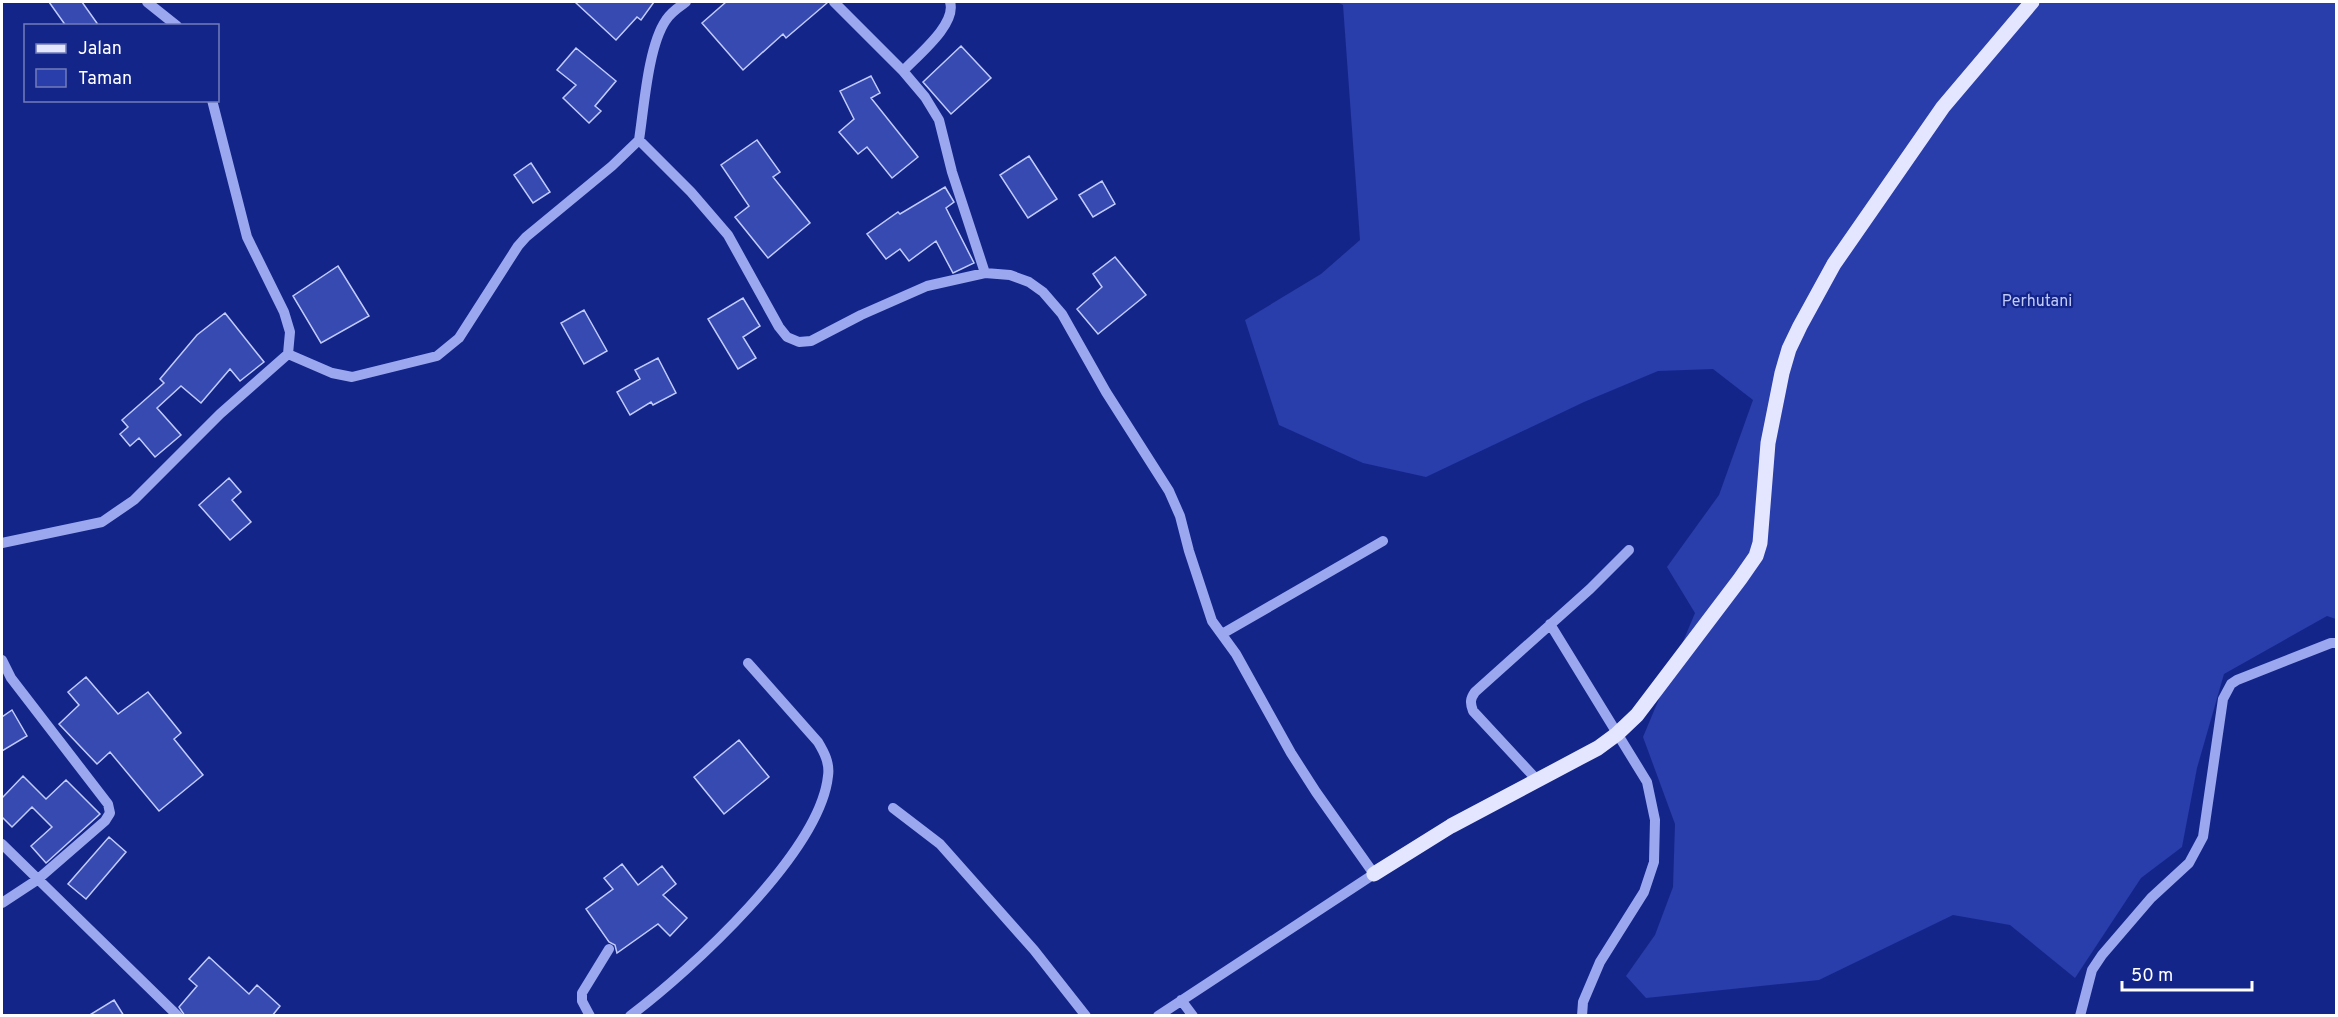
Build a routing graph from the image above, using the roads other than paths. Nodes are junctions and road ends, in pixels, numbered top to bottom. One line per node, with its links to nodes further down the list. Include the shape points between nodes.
1 (147, 2): 6 (street)
2 (686, 2): 9 (street, via 664,22 655,46)
3 (834, 2): 7 (street)
4 (950, 2): 7 (street, via 948,22)
5 (2032, 2): 20 (main road, via 1943,107 1834,264 1796,334 1782,373 1768,443 1756,556 1637,715)
6 (174, 24)
7 (903, 71): 10 (street, via 939,120)
8 (213, 102): 11 (street, via 247,237 290,332)
9 (639, 140): 10 (street, via 728,235 779,327 798,342 810,341 927,286); 11 (street, via 526,237 459,338 437,356 352,377)
10 (986, 273): 16 (street, via 1029,282 1062,314 1169,491 1206,605)
11 (288, 354): 13 (street, via 220,414 134,500 102,522)
12 (1383, 541): 16 (street)
13 (2, 543)
14 (1629, 550): 15 (street)
15 (1550, 624): 20 (street); 21 (street, via 1475,692 1470,704)
16 (1222, 634): 24 (street, via 1291,753)
17 (2337, 643): 36 (street, via 2237,680 2226,690 2203,837 2189,863 2151,898 2102,955 2092,970)
18 (2, 660): 25 (street, via 11,678 110,808 105,821)
19 (748, 663): 31 (street, via 824,752 829,774 824,800 785,864 722,937)
20 (1617, 734): 21 (main road); 35 (street, via 1647,782 1655,819 1654,862 1644,892 1600,962 1583,1002)
21 (1538, 781): 24 (main road, via 1451,826)
22 (893, 808): 32 (street, via 940,844 1034,950)
23 (2, 844): 25 (street)
24 (1374, 874): 28 (street)
25 (37, 880): 26 (street); 29 (street)
26 (2, 903)
27 (609, 949): 30 (street, via 582,993)
28 (1181, 999): 33 (street); 34 (street)
29 (178, 1016)
30 (590, 1016)
31 (630, 1016)
32 (1086, 1016)
33 (1158, 1016)
34 (1193, 1016)
35 (1582, 1016)
36 (2080, 1016)

